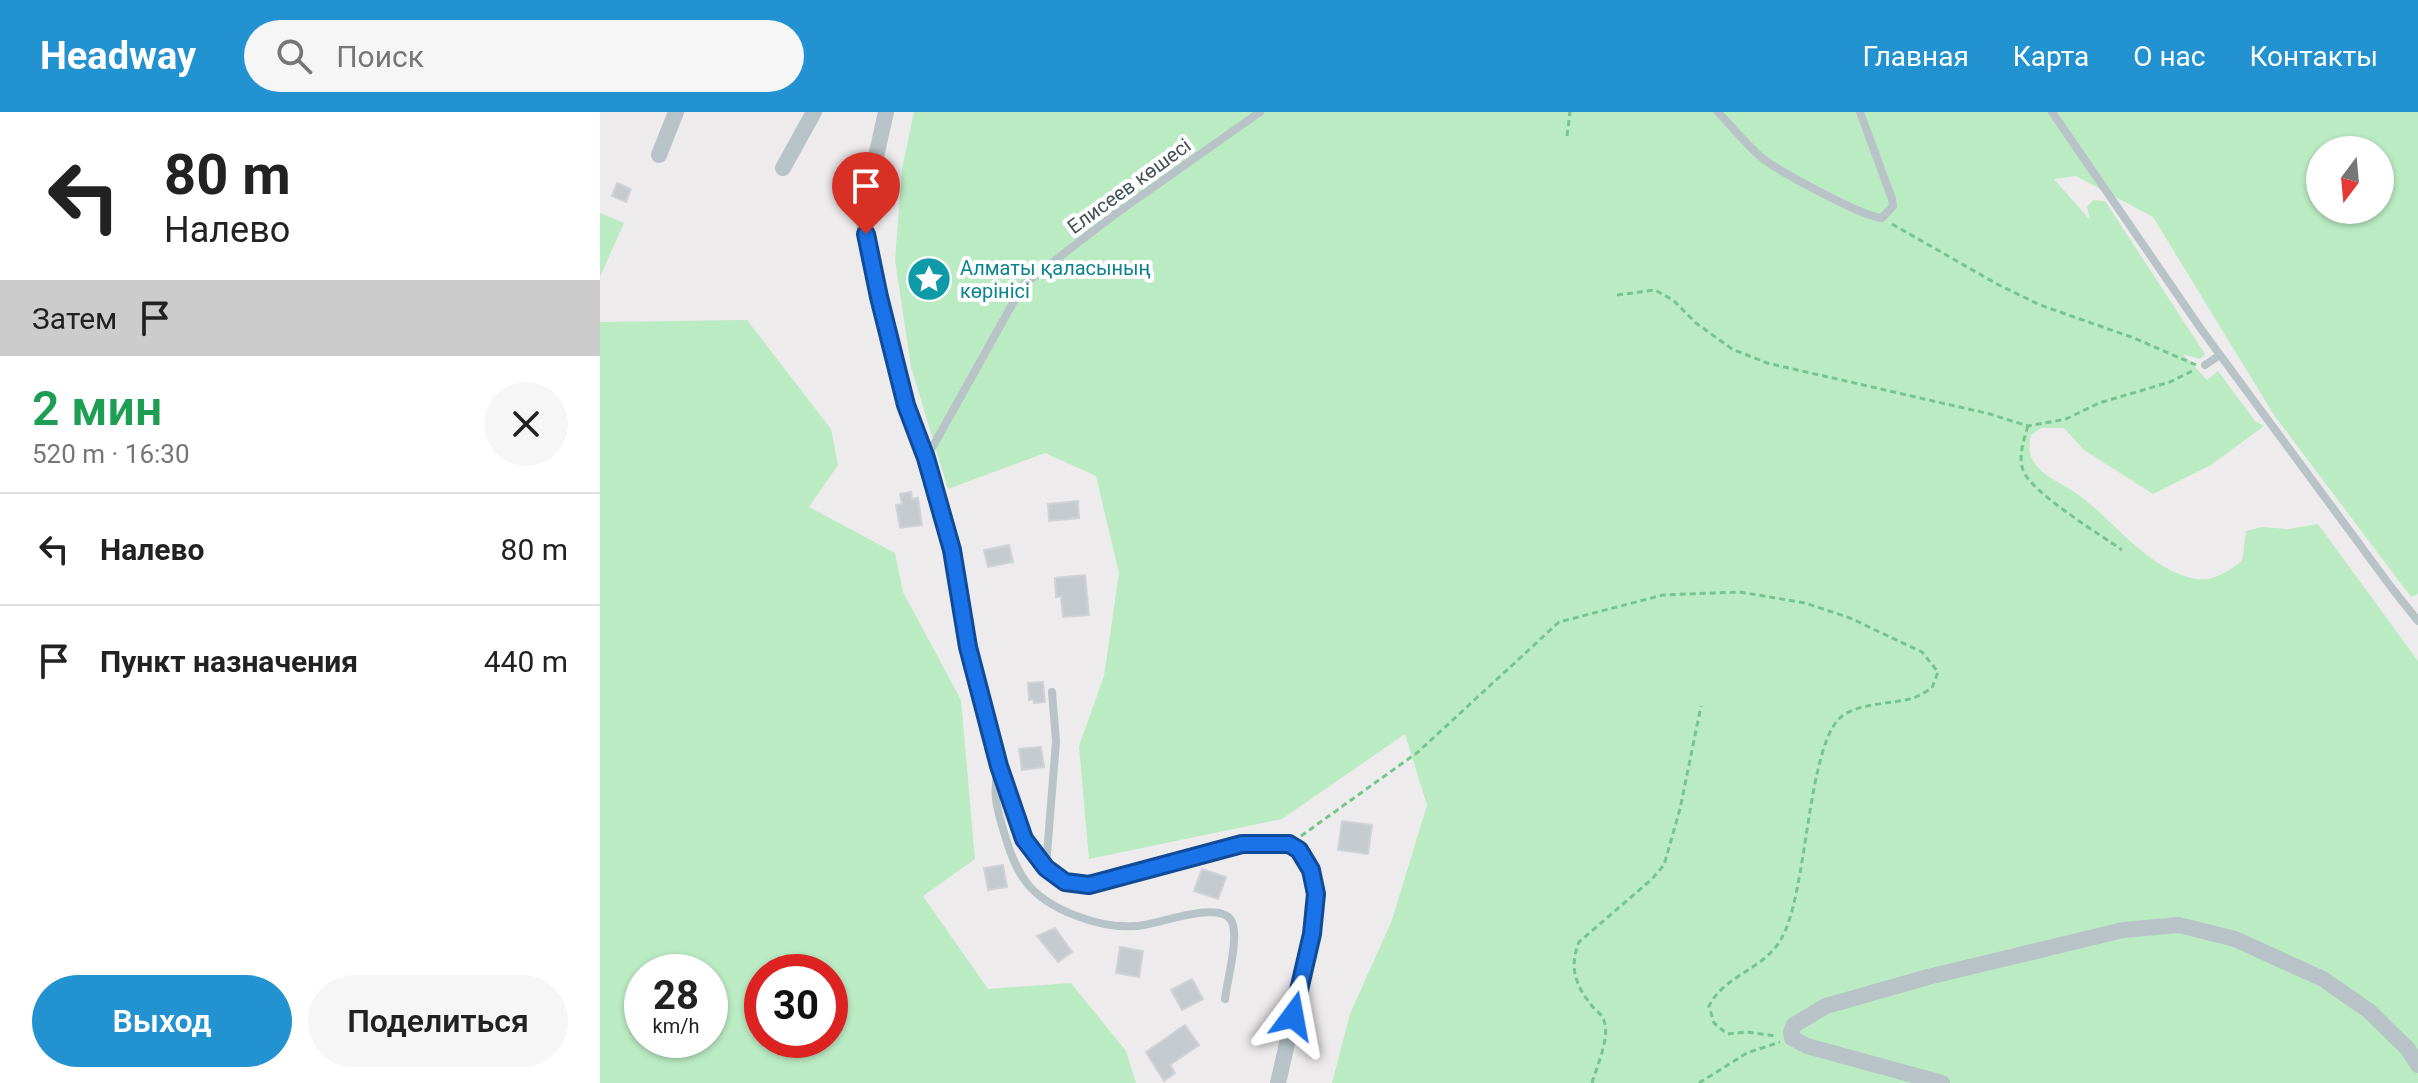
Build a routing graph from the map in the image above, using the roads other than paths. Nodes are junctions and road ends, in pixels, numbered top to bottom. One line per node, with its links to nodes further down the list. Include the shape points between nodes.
1 (676, 112): 8 (street)
2 (814, 112): 9 (street)
3 (886, 112): 12 (street, via 863,215 906,405)
4 (1260, 112): 12 (lane, Елисеев көшесі, via 1023,285)
5 (1718, 112): 6 (lane, via 1762,158 1853,209 1882,218 1893,206 1892,199)
6 (1860, 112)
7 (2052, 112): 10 (lane)
8 (659, 155)
9 (783, 168)
10 (2220, 355): 11 (lane); 13 (lane)
11 (2205, 365)
12 (926, 458): 15 (street, via 952,550 968,647)
13 (2418, 621)
14 (1052, 692): 16 (lane, via 1056,741)
15 (999, 766): 16 (street, via 1024,839); 17 (lane, via 994,785 999,818 1026,882 1072,917 1099,922 1135,927 1206,911 1222,913 1231,919 1235,934)
16 (1046, 868): 19 (street, via 1065,882 1089,885 1242,844 1289,844 1299,850 1316,894)
17 (1225, 999)
18 (2418, 1065): 20 (street, via 2369,1011 2323,979 2235,939 2179,925 2123,930 1928,977 1826,1006 1794,1025 1792,1038 1807,1046)
19 (1278, 1083)
20 (1942, 1083)

